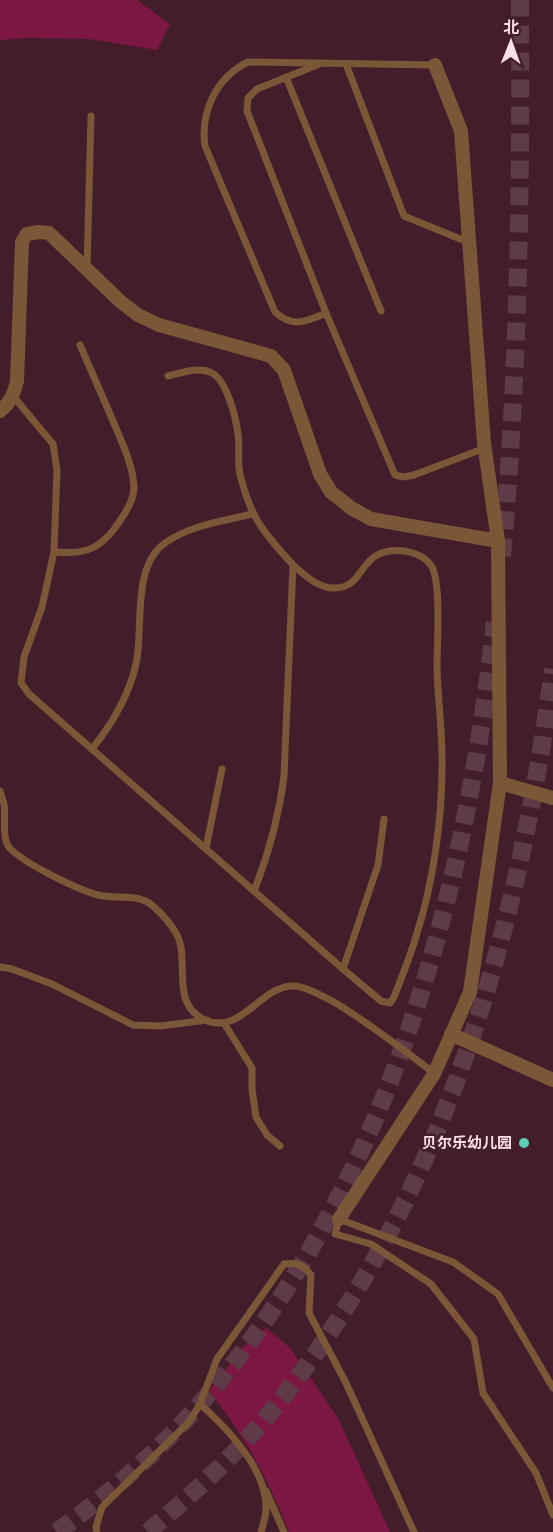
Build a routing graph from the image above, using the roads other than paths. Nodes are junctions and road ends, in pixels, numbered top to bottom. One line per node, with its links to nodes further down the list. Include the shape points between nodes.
1 (322, 63): 2 (lane); 4 (lane); 9 (lane, via 248,62 236,68 225,77 213,98 203,133 275,312 284,321 306,322)
2 (346, 64): 3 (lane); 6 (lane, via 404,216)
3 (435, 65): 6 (street, via 461,131)
4 (286, 77): 8 (lane); 9 (lane, via 257,89 248,98 247,111)
5 (91, 116): 7 (lane)
6 (470, 243): 13 (street)
7 (87, 269): 12 (street, via 49,233 27,234 22,242 17,381); 15 (street, via 121,302 159,325 271,356 291,384 320,474 332,492 351,508 371,519)
8 (381, 311)
9 (326, 313): 13 (lane, via 395,475 414,475)
10 (80, 345): 16 (lane, via 126,453 134,488 124,514 98,544 80,554)
11 (168, 376): 14 (lane, via 189,370 211,372 219,379 232,407 240,472)
12 (5, 402): 16 (lane, via 53,444 57,470)
13 (485, 448): 15 (street)
14 (252, 514): 17 (lane); 18 (lane, via 193,529 165,543 154,555 144,577 136,664 120,709)
15 (498, 541): 20 (street)
16 (54, 552): 18 (lane, via 42,607 24,657 21,683)
17 (294, 565): 25 (lane, via 284,776 269,854); 27 (lane, via 326,588 346,587 380,553 416,554 434,572 442,768 428,894 390,1004)
18 (92, 749): 24 (lane)
19 (222, 769): 24 (lane)
20 (500, 783): 22 (street); 30 (street, via 470,992)
21 (0, 791): 28 (lane, via 6,842 23,860 99,895 141,899 153,906 177,936 186,999 193,1011)
22 (553, 798)
23 (384, 819): 27 (lane, via 378,865)
24 (206, 848): 25 (lane)
25 (254, 891): 27 (lane)
26 (0, 967): 28 (lane, via 52,984 133,1025)
27 (343, 969)
28 (207, 1020): 29 (lane)
29 (224, 1023): 31 (lane, via 237,1019 275,991 295,986 314,991 363,1020); 33 (lane, via 252,1068 256,1117 267,1135)
30 (451, 1035): 31 (street); 32 (street)
31 (434, 1073): 34 (street)
32 (553, 1080)
33 (280, 1146)
34 (339, 1220): 35 (lane, via 453,1262 498,1294); 38 (lane, via 334,1234 371,1244 431,1284 474,1340 483,1393 536,1473)
35 (553, 1388)
36 (200, 1404): 37 (lane, via 230,1431); 39 (lane, via 189,1422 102,1507); 42 (lane, via 217,1359 278,1271 284,1264 296,1262 311,1275 309,1313 346,1383)
37 (261, 1480): 40 (lane, via 266,1509); 41 (lane)
38 (553, 1515)
39 (98, 1532)
40 (261, 1532)
41 (284, 1532)
42 (414, 1532)

